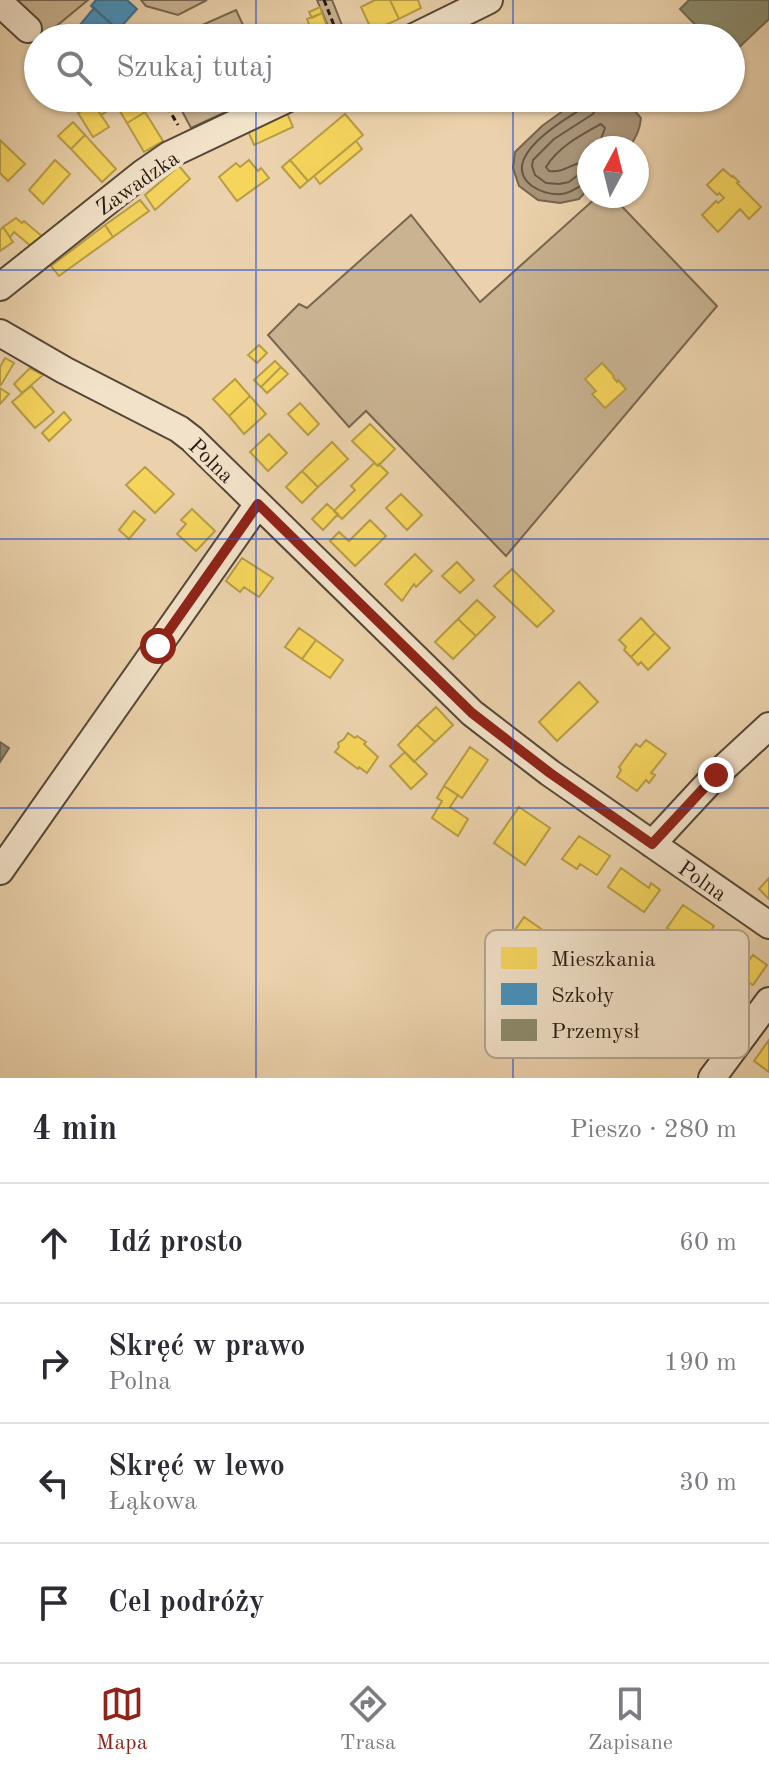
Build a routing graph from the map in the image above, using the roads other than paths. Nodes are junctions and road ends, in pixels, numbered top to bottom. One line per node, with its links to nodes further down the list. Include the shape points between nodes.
1 (489, 0): 3 (street)
2 (0, 3): 4 (street)
3 (440, 24)
4 (24, 25)
5 (260, 112): 6 (street, Zawadzka, via 169,155)
6 (0, 287)
7 (0, 333): 8 (street, Polna, via 179,429)
8 (258, 504): 10 (street, Polna, via 472,713); 11 (street)
9 (769, 726): 10 (street)
10 (652, 844): 12 (street, Polna)
11 (0, 871)
12 (769, 925)
13 (769, 1001): 14 (street)
14 (749, 1028)
15 (727, 1058): 16 (street)
16 (712, 1078)

